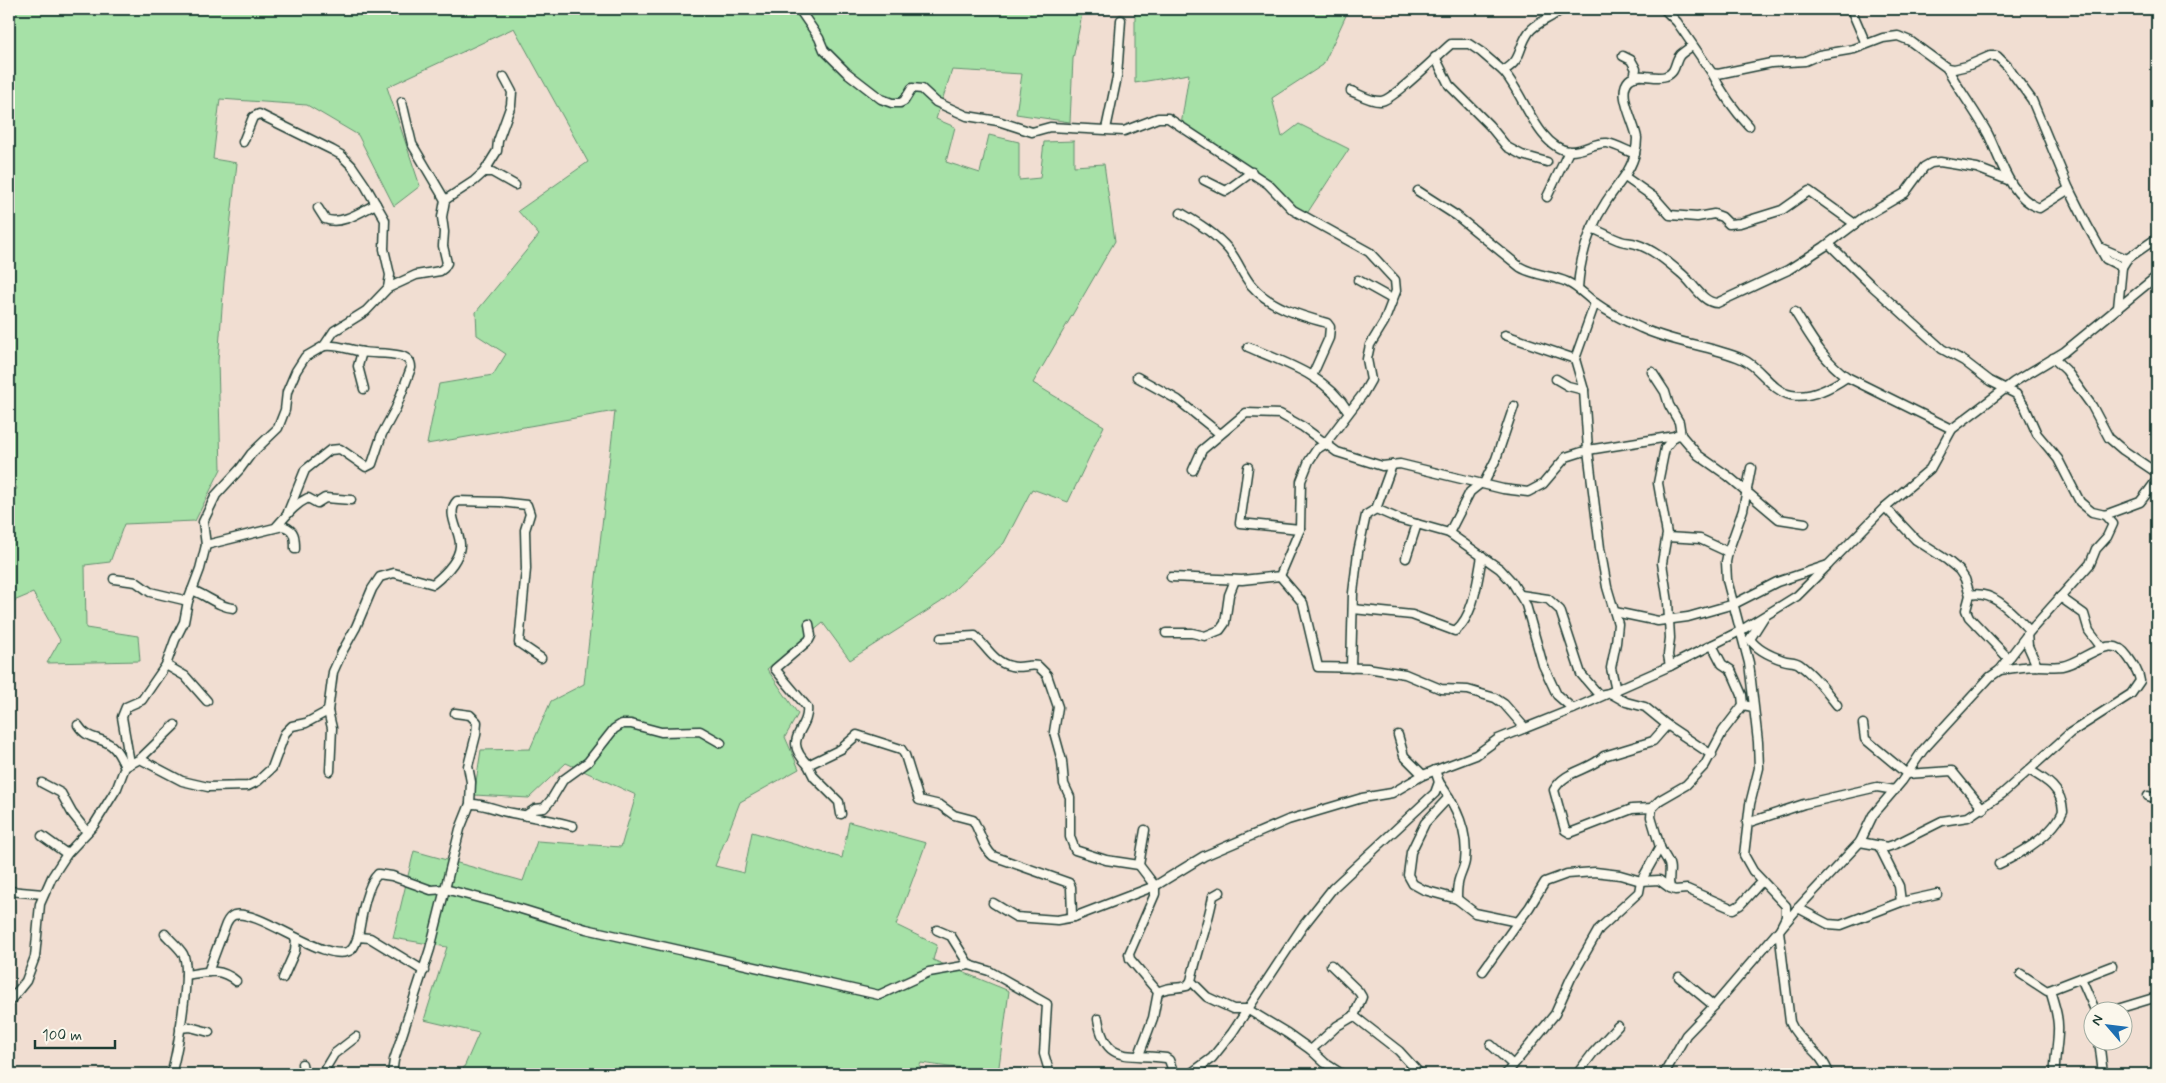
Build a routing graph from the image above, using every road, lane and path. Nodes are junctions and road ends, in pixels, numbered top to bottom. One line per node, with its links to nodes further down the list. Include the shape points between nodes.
1 (799, 9): 18 (street, via 824,50 846,72 886,101 900,103 916,87 936,102 967,116 998,121 1032,132 1050,127)
2 (1561, 9): 11 (street, via 1529,32 1514,65)
3 (1664, 9): 7 (street, via 1677,22)
4 (1852, 9): 6 (street)
5 (1121, 20): 18 (street, via 1117,77)
6 (1866, 44): 10 (street, via 1898,36); 12 (street, via 1805,61)
7 (1692, 46): 12 (street); 14 (street, via 1678,56 1675,69 1666,76)
8 (1623, 56): 14 (street, via 1631,60 1636,69)
9 (1435, 57): 11 (street, via 1451,44 1469,44); 15 (street, via 1383,102); 22 (street, via 1449,85 1507,147)
10 (1947, 68): 27 (street, via 1987,133); 29 (street, via 1967,66 1997,56 2032,100)
11 (1503, 71): 20 (street, via 1544,136 1552,144)
12 (1712, 73): 17 (street, via 1721,91)
13 (504, 77): 23 (street, via 512,92 511,105 497,151)
14 (1634, 77): 21 (street, via 1626,86 1626,105 1637,138)
15 (1351, 90)
16 (402, 102): 32 (street, via 412,144)
17 (1749, 126)
18 (1106, 129): 24 (street, via 1124,131 1158,118 1168,118)
19 (243, 142): 33 (street, via 253,117 259,114 341,155 352,166)
20 (1569, 151): 21 (street, via 1607,143); 31 (street)
21 (1635, 154): 25 (street)
22 (1547, 162)
23 (484, 172): 28 (street, via 492,172); 32 (street)
24 (1252, 172): 26 (street, via 1226,191); 47 (street, via 1293,210 1369,252 1395,280 1396,291)
25 (1625, 177): 36 (street, via 1655,198 1670,215 1697,217 1714,214 1729,224 1740,223 1782,210 1808,191); 37 (street)
26 (1204, 180)
27 (2008, 180): 29 (street, via 2026,201 2039,208); 36 (street, via 1977,168 1940,162 1931,164 1924,167 1905,193)
28 (515, 185)
29 (2069, 189): 40 (street)
30 (1418, 191): 46 (street, via 1457,216 1520,267)
31 (1547, 197)
32 (444, 200): 45 (street, via 443,246 447,263 444,268 416,275)
33 (376, 204): 34 (street, via 336,221 325,219); 45 (street, via 385,220 384,249 390,275)
34 (318, 208)
35 (1180, 213): 58 (street, via 1214,235 1229,250 1252,286 1271,303 1327,323 1329,338)
36 (1855, 224): 39 (street)
37 (1592, 228): 39 (street, via 1622,242 1637,244 1666,260 1712,303 1788,270); 46 (street, via 1583,252)
38 (2157, 238): 41 (street)
39 (1829, 244): 62 (street, via 1942,349 1990,381)
40 (2101, 248): 41 (street); 42 (street, via 2106,259)
41 (2127, 259): 42 (street)
42 (2122, 267): 49 (street)
43 (2157, 276): 49 (street)
44 (1358, 280): 47 (street)
45 (388, 288): 52 (street, via 366,311 334,331)
46 (1578, 288): 48 (street)
47 (1392, 299): 66 (street, via 1384,322 1370,345 1367,359 1370,380)
48 (1595, 303): 56 (street); 59 (street, via 1640,328 1743,360 1790,395 1808,395 1830,388)
49 (2118, 308): 55 (street)
50 (1795, 312): 59 (street, via 1831,366)
51 (1505, 335): 56 (street)
52 (324, 346): 54 (street, via 334,344); 92 (street, via 305,357 296,371 278,428 216,495 203,522)
53 (1248, 347): 58 (street)
54 (362, 352): 63 (street, via 358,366); 84 (street, via 395,355 407,358 411,364 372,464 366,467 340,449 330,450 305,470)
55 (2053, 358): 62 (street); 76 (street, via 2066,370 2092,406 2109,438)
56 (1575, 359): 64 (street)
57 (1652, 372): 69 (street, via 1679,422)
58 (1312, 376): 66 (street, via 1339,396)
59 (1847, 377): 67 (street)
60 (1137, 378): 68 (street, via 1178,400)
61 (1556, 378): 64 (street, via 1568,386)
62 (2007, 388): 67 (street); 85 (street, via 2016,394 2037,434 2058,458 2080,502 2092,512)
63 (364, 389)
64 (1584, 390): 71 (street)
65 (1514, 406): 78 (street, via 1496,459)
66 (1348, 411): 70 (street)
67 (1952, 429): 82 (street, via 1930,469)
68 (1220, 434): 70 (street, via 1246,413 1270,413 1280,414); 75 (street, via 1202,450)
69 (1678, 435): 71 (street); 80 (street); 91 (street, via 1666,448 1658,483)
70 (1325, 444): 72 (street, via 1337,452 1382,466); 89 (street, via 1309,461 1301,481)
71 (1588, 450): 78 (street, via 1566,457 1543,484 1528,492); 110 (street, via 1600,548)
72 (1392, 465): 78 (street, via 1400,464); 83 (street)
73 (1248, 468): 89 (street, via 1240,523)
74 (1751, 468): 80 (street)
75 (1193, 470)
76 (2157, 473)
77 (2157, 479): 79 (street)
78 (1482, 483): 90 (street, via 1470,492)
79 (2154, 490): 85 (street, via 2140,502)
80 (1746, 493): 86 (street, via 1779,519); 94 (street)
81 (351, 500): 84 (street, via 325,498 318,503 308,498)
82 (1885, 507): 97 (street); 104 (street, via 1916,540 1959,570)
83 (1376, 509): 87 (street); 109 (street, via 1366,515 1358,552)
84 (288, 512): 88 (street)
85 (2105, 515): 105 (street, via 2113,524 2110,532 2096,549 2090,564)
86 (1805, 522)
87 (1417, 524): 90 (street); 96 (street)
88 (277, 526): 92 (street); 93 (street, via 290,528 295,536)
89 (1300, 529): 98 (street)
90 (1449, 533): 95 (street)
91 (1666, 537): 94 (street, via 1700,539); 112 (street, via 1662,563)
92 (206, 545): 102 (street)
93 (295, 549)
94 (1728, 552): 107 (street, via 1727,580)
95 (1482, 556): 103 (street, via 1500,569); 109 (street, via 1474,598 1455,631 1412,615)
96 (1406, 558)
97 (1828, 565): 107 (street, via 1777,582); 111 (street, via 1797,596)
98 (1280, 576): 101 (street); 125 (street, via 1303,603 1318,667)
99 (1171, 577): 101 (street)
100 (114, 580): 106 (street, via 136,582 150,592)
101 (1235, 580): 116 (street, via 1225,623 1220,630 1205,636)
102 (192, 590): 106 (street); 108 (street)
103 (1521, 595): 127 (street, via 1548,598 1560,610 1581,674 1599,695); 132 (street, via 1546,673 1557,695)
104 (1970, 595): 115 (street, via 1979,593 1995,599); 121 (street, via 1966,610 1969,618)
105 (2060, 597): 115 (street); 119 (street, via 2084,614 2089,631)
106 (188, 601): 122 (street, via 184,622)
107 (1734, 604): 112 (street); 114 (street)
108 (233, 608)
109 (1353, 610): 125 (street)
110 (1615, 612): 112 (street, via 1654,620); 127 (street, via 1617,636 1610,668)
111 (1765, 615): 114 (street); 129 (street, via 1750,639 1752,642 1762,651 1782,660 1797,662 1815,677)
112 (1669, 619): 123 (street)
113 (809, 624): 145 (street, via 809,640 775,669 807,707 796,742 801,758)
114 (1740, 631): 118 (street); 131 (street, via 1749,663)
115 (2028, 632): 121 (street); 124 (street, via 2028,646)
116 (1166, 633)
117 (941, 638): 172 (street, via 975,636 992,657 1001,662 1010,666 1038,666 1047,675 1058,707 1054,732 1061,755 1064,784 1070,797 1070,836 1075,850 1106,860)
118 (1712, 645): 123 (street); 130 (street, via 1722,664 1731,670)
119 (2102, 648): 124 (street, via 2068,665); 147 (street, via 2111,646 2126,653 2140,681 2131,694 2070,732)
120 (541, 658): 133 (street, via 519,643 526,569 525,537 530,514 527,505 457,501 453,513 460,540 458,556 433,584 394,573 380,577 333,672)
121 (2009, 659): 126 (street)
122 (166, 665): 128 (street, via 185,676); 144 (street, via 142,700 123,711)
123 (1670, 666): 127 (street)
124 (2037, 666): 126 (street)
125 (1351, 668): 139 (street, via 1405,674 1441,689 1468,690 1495,698)
126 (2000, 670): 149 (street, via 1923,750)
127 (1613, 692): 132 (street); 138 (street, via 1626,702 1645,707)
128 (207, 701)
129 (1837, 704)
130 (1743, 706): 131 (street); 142 (street, via 1723,731)
131 (1752, 707): 162 (street, via 1758,742 1758,768)
132 (1573, 709): 139 (street)
133 (328, 711): 143 (street, via 306,723 292,726 282,738 272,768 248,786 208,787 182,781); 148 (street, via 332,719)
134 (456, 713): 157 (street, via 470,715 477,722 468,766)
135 (1863, 724): 149 (street, via 1865,739)
136 (78, 725): 144 (street, via 91,737 112,746)
137 (175, 725): 143 (street)
138 (1667, 725): 142 (street); 158 (street, via 1653,741 1604,756 1566,775 1554,790 1565,830 1570,834 1632,809)
139 (1526, 728): 146 (street, via 1498,739 1476,755)
140 (1398, 735): 150 (street, via 1404,756)
141 (721, 744): 161 (street, via 700,731 661,732 622,724 614,729 588,762 563,780 544,808)
142 (1712, 755): 158 (street, via 1686,785)
143 (140, 759): 144 (street)
144 (128, 765): 165 (street)
145 (808, 765): 160 (street, via 814,777 839,802); 186 (street, via 842,749 857,735 902,749 919,800 940,805 954,815 973,820 993,856 1070,883)
146 (1435, 770): 150 (street); 151 (street)
147 (2030, 770): 159 (street); 171 (street, via 2059,792 2063,810 2054,825 2031,845)
148 (330, 771)
149 (1907, 774): 153 (street); 159 (street, via 1952,770)
150 (1423, 775): 175 (street, via 1392,793 1362,798 1288,820 1204,856)
151 (1439, 782): 155 (street); 213 (street, via 1435,794 1426,804 1333,888)
152 (42, 783): 165 (street, via 61,793)
153 (1895, 790): 162 (street, via 1877,787 1804,804); 167 (street, via 1873,815)
154 (2148, 796): 156 (street)
155 (1449, 797): 182 (street, via 1465,832 1467,845); 182 (street, via 1419,834 1411,852 1408,875 1413,884 1424,890)
156 (2157, 799)
157 (470, 804): 161 (street); 177 (street, via 460,829)
158 (1652, 808): 168 (street, via 1651,817)
159 (1983, 809): 169 (street, via 1968,817 1942,821 1896,844)
160 (841, 814)
161 (526, 815): 163 (street)
162 (1748, 823): 174 (street, via 1744,855)
163 (573, 826)
164 (1145, 830): 172 (street)
165 (88, 832): 170 (street)
166 (42, 836): 170 (street)
167 (1860, 842): 169 (street); 185 (street)
168 (1660, 846): 173 (street); 176 (street, via 1669,863)
169 (1879, 846): 183 (street, via 1899,886)
170 (67, 854): 180 (street)
171 (1999, 864)
172 (1139, 865): 175 (street)
173 (1641, 881): 176 (street, via 1659,880); 187 (street, via 1595,872 1566,874 1545,882); 225 (street, via 1634,899 1606,922 1594,937 1555,1014)
174 (1762, 881): 176 (street, via 1733,910 1687,889); 189 (street, via 1786,906 1786,917)
175 (1155, 886): 186 (street); 207 (street, via 1129,954 1130,960)
176 (1670, 888)
177 (445, 889): 191 (street, via 431,890 378,874 372,880); 193 (street, via 586,929 879,995 929,972); 197 (street)
178 (9, 891): 180 (street)
179 (1220, 892): 204 (street, via 1213,896)
180 (43, 894): 210 (street, via 35,956 26,981)
181 (1937, 894): 183 (street)
182 (1457, 899): 187 (street, via 1475,913)
183 (1901, 902): 185 (street, via 1841,925 1834,925)
184 (993, 904): 186 (street, via 1016,917 1057,920)
185 (1798, 908): 189 (street)
186 (1074, 917)
187 (1518, 922): 196 (street)
188 (937, 930): 193 (street, via 951,936)
189 (1779, 931): 212 (street); 238 (street, via 1790,1022 1794,1032 1819,1054)
190 (165, 934): 200 (street, via 184,955)
191 (358, 937): 192 (street, via 349,952 333,952); 197 (street, via 370,938)
192 (296, 938): 198 (street, via 258,921 236,915 230,917); 202 (street, via 296,951)
193 (969, 965): 230 (street, via 989,971 1047,1004 1044,1054)
194 (1331, 965): 214 (street, via 1362,997)
195 (2112, 966): 203 (street)
196 (1483, 970)
197 (424, 971): 229 (street)
198 (208, 972): 200 (street); 205 (street, via 227,974)
199 (2020, 974): 206 (street)
200 (186, 975): 217 (street)
201 (1679, 977): 212 (street)
202 (283, 978)
203 (2081, 978): 206 (street); 209 (street)
204 (1191, 980): 207 (street, via 1187,986); 213 (street, via 1208,997 1233,1009)
205 (236, 981)
206 (2050, 990): 239 (street, via 2058,1031)
207 (1158, 992): 223 (street, via 1153,1018)
208 (2157, 997): 211 (street)
209 (2091, 1000)
210 (9, 1002)
211 (2134, 1004)
212 (1714, 1006): 237 (street, via 1686,1035)
213 (1247, 1009): 221 (street); 232 (street, via 1212,1058)
214 (1354, 1016): 221 (street, via 1337,1026); 234 (street, via 1398,1051)
215 (1098, 1019): 223 (street, via 1101,1035 1110,1049 1122,1055)
216 (1618, 1026): 236 (street)
217 (180, 1028): 218 (street); 226 (street)
218 (209, 1032)
219 (356, 1037): 228 (street, via 334,1054)
220 (1491, 1045): 225 (street)
221 (1311, 1050): 233 (street)
222 (2101, 1050): 240 (street)
223 (1139, 1055): 231 (street, via 1170,1060)
224 (302, 1064): 227 (street)
225 (1513, 1065): 235 (street)
226 (172, 1074)
227 (304, 1074)
228 (322, 1074)
229 (392, 1074)
230 (1050, 1074)
231 (1174, 1074)
232 (1190, 1074)
233 (1342, 1074)
234 (1420, 1074)
235 (1506, 1074)
236 (1577, 1074)
237 (1664, 1074)
238 (1830, 1074)
239 (2055, 1074)
240 (2103, 1074)

